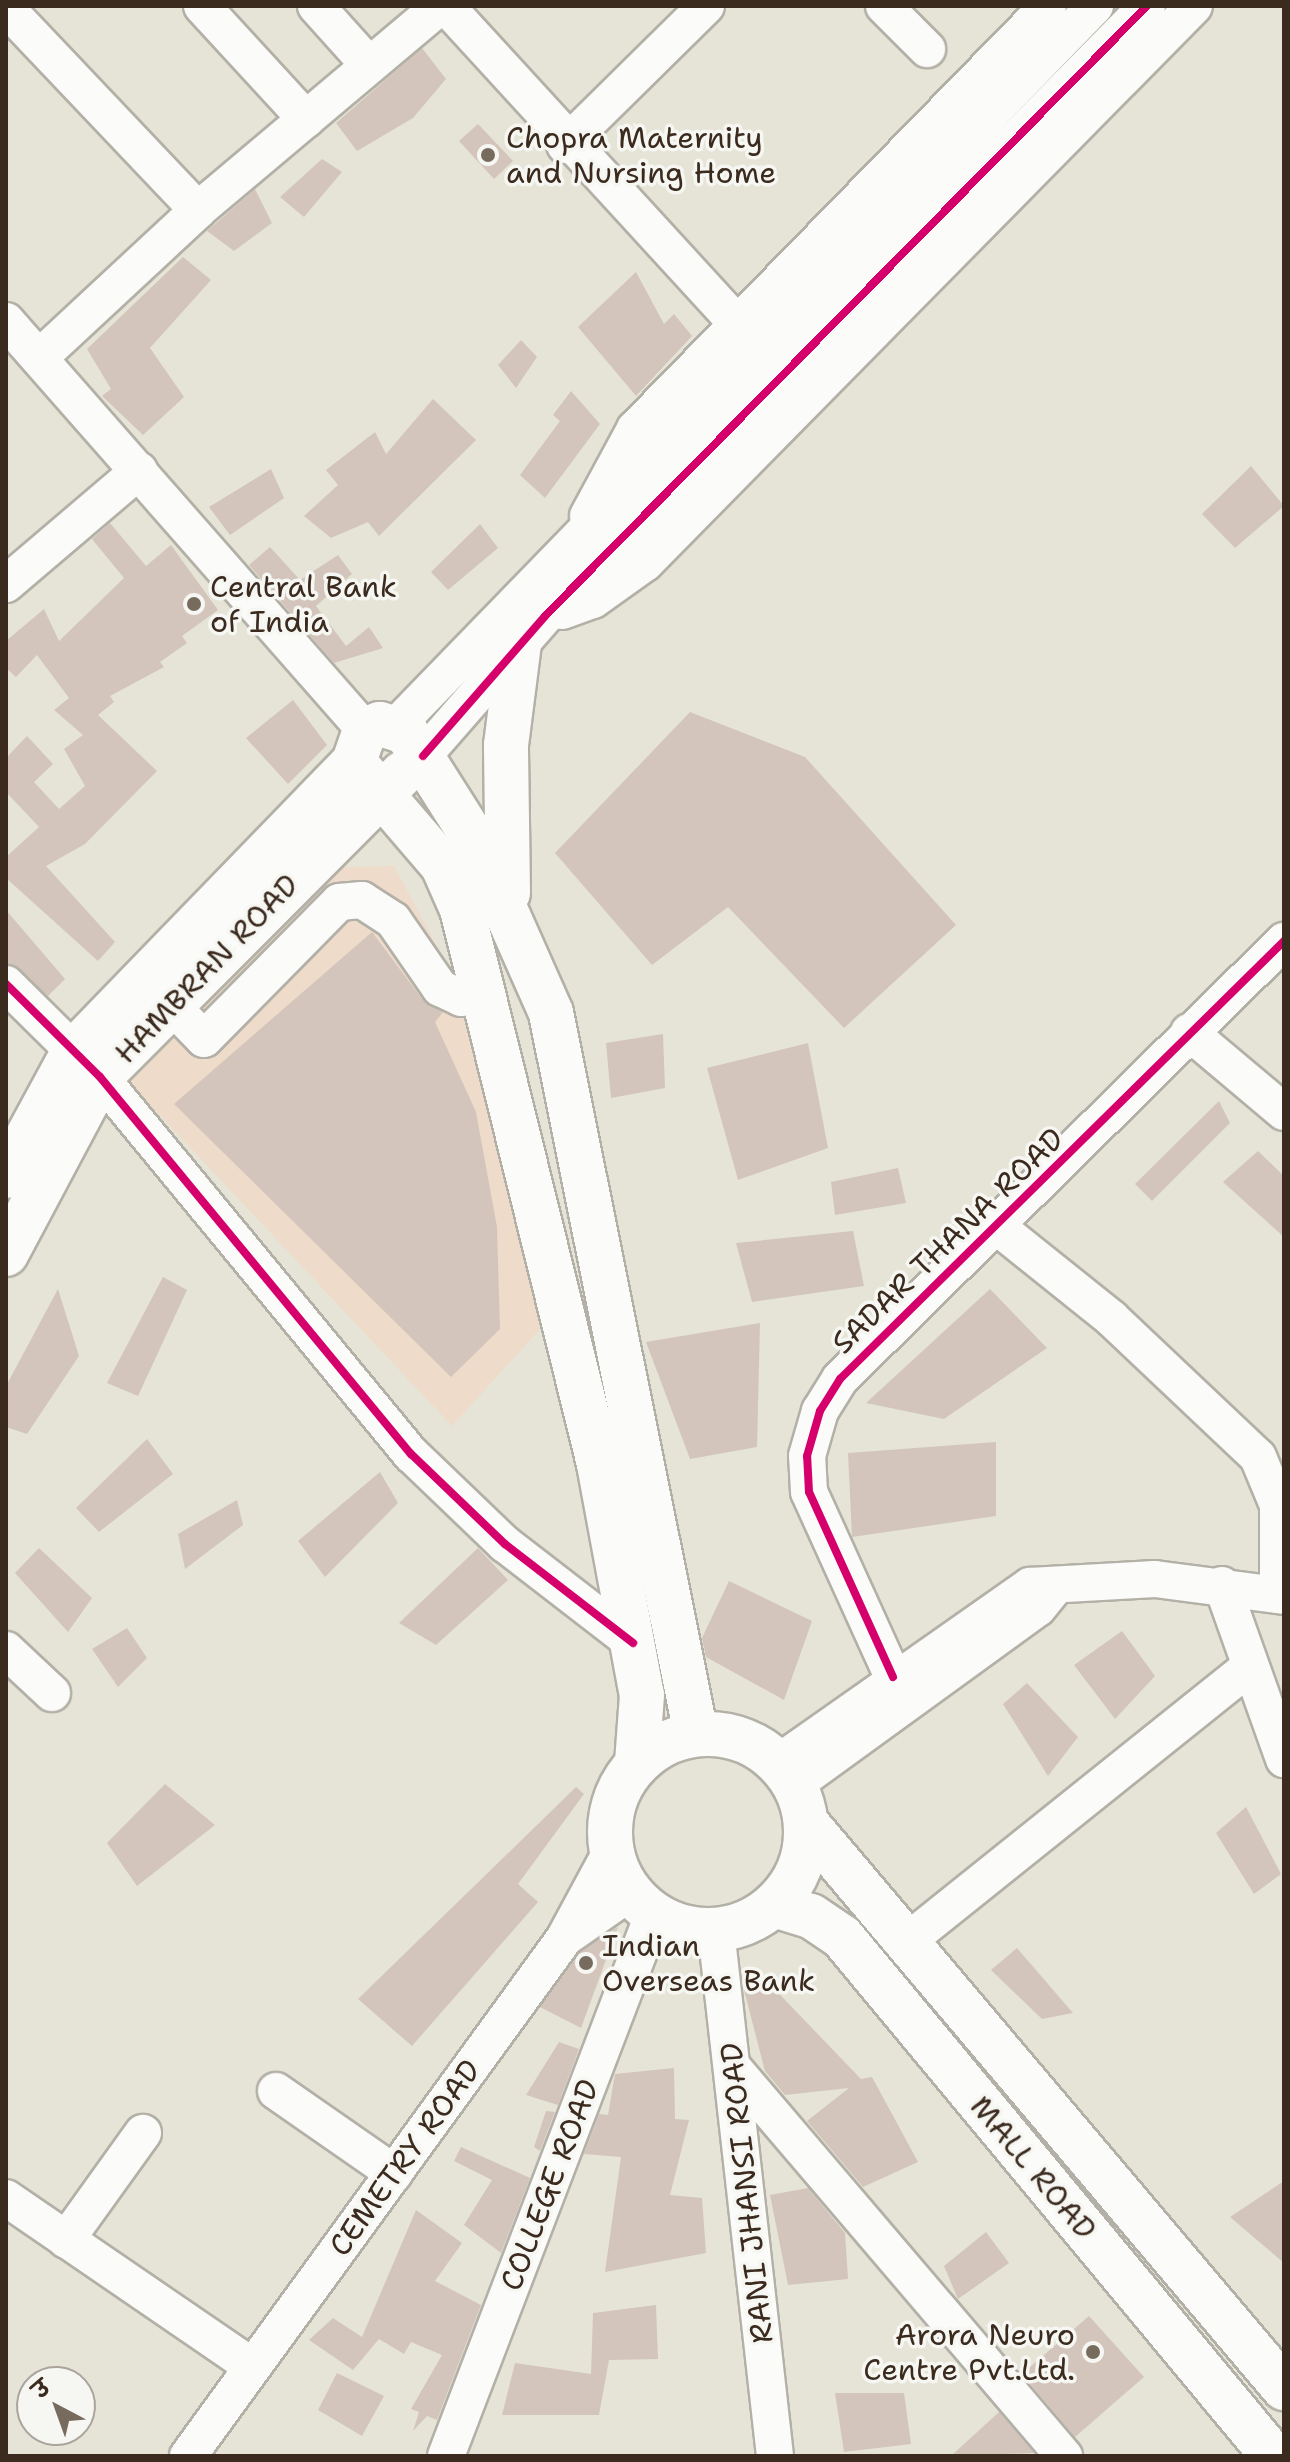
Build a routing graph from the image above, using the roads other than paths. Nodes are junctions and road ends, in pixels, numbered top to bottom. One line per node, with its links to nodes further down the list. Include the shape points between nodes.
1 (202, 6): 13 (street)
2 (316, 6): 12 (street)
3 (443, 6): 12 (street); 14 (street)
4 (884, 6): 11 (street)
5 (1048, 6): 17 (street)
6 (1095, 6): 20 (street)
7 (1147, 6): 22 (street)
8 (1194, 6): 22 (street, via 645,563 593,600)
9 (6, 8): 15 (street)
10 (697, 9): 14 (street)
11 (927, 49)
12 (369, 65): 13 (street)
13 (306, 119): 15 (street)
14 (565, 145): 17 (street)
15 (198, 210): 18 (street)
16 (6, 321): 18 (street)
17 (737, 324): 20 (street, via 617,452)
18 (39, 358): 19 (street)
19 (139, 471): 21 (street); 23 (street)
20 (578, 540): 23 (street)
21 (6, 584)
22 (532, 630): 23 (street); 24 (main road, via 506,745)
23 (383, 753): 24 (main road); 27 (main road, via 443,866); 28 (main road, HAMBRAN ROAD); 30 (main road, HAMBRAN ROAD)
24 (509, 913): 43 (main road, via 551,1013)
25 (1284, 941): 29 (street, SADAR THANA ROAD)
26 (6, 984): 30 (street)
27 (483, 992): 28 (street, via 461,998 440,988 393,920 362,900 339,902 204,1039); 38 (main road, via 599,1464)
28 (171, 1005): 30 (main road, HAMBRAN ROAD)
29 (1189, 1032): 31 (street); 33 (street, SADAR THANA ROAD)
30 (87, 1064): 32 (main road, HAMBRAN ROAD); 34 (main road, HAMBRAN ROAD); 38 (street, via 411,1454 505,1544)
31 (1284, 1112)
32 (6, 1176)
33 (1000, 1229): 37 (street, via 1111,1318 1258,1457 1278,1505); 41 (street, SADAR THANA ROAD, via 840,1379 820,1411 807,1456 817,1519)
34 (6, 1254)
35 (1222, 1585): 36 (street, via 1130,1580); 37 (street); 40 (street)
36 (1055, 1587): 41 (street, via 1021,1590); 46 (street, via 1038,1608)
37 (1281, 1596)
38 (633, 1643): 45 (main road, via 642,1695)
39 (6, 1650): 42 (street)
40 (1249, 1667): 44 (street); 52 (street)
41 (893, 1677): 46 (street)
42 (52, 1693)
43 (696, 1734): 45 (main road, via 664,1743); 46 (main road, via 730,1735)
44 (1284, 1759)
45 (637, 1763): 47 (main road, via 610,1820)
46 (793, 1791): 49 (main road, via 793,1882); 52 (main road, MALL ROAD)
47 (611, 1852): 48 (main road); 51 (street, CEMETRY ROAD)
48 (641, 1904): 50 (main road); 51 (street); 62 (street, COLLEGE ROAD)
49 (774, 1905): 50 (main road); 65 (main road, MALL ROAD, via 811,1916 842,1937)
50 (716, 1930): 53 (street, RANI JHANSI ROAD)
51 (564, 1939): 56 (street, CEMETRY ROAD)
52 (905, 1943): 60 (main road, MALL ROAD)
53 (734, 2069): 63 (street, RANI JHANSI ROAD); 64 (street)
54 (276, 2091): 56 (street)
55 (143, 2133): 58 (street)
56 (394, 2173): 59 (street, CEMETRY ROAD)
57 (6, 2198): 58 (street)
58 (66, 2240): 59 (street)
59 (253, 2367): 61 (street, CEMETRY ROAD)
60 (1284, 2388)
61 (188, 2456)
62 (446, 2456)
63 (775, 2456)
64 (1064, 2456)
65 (1273, 2456)

